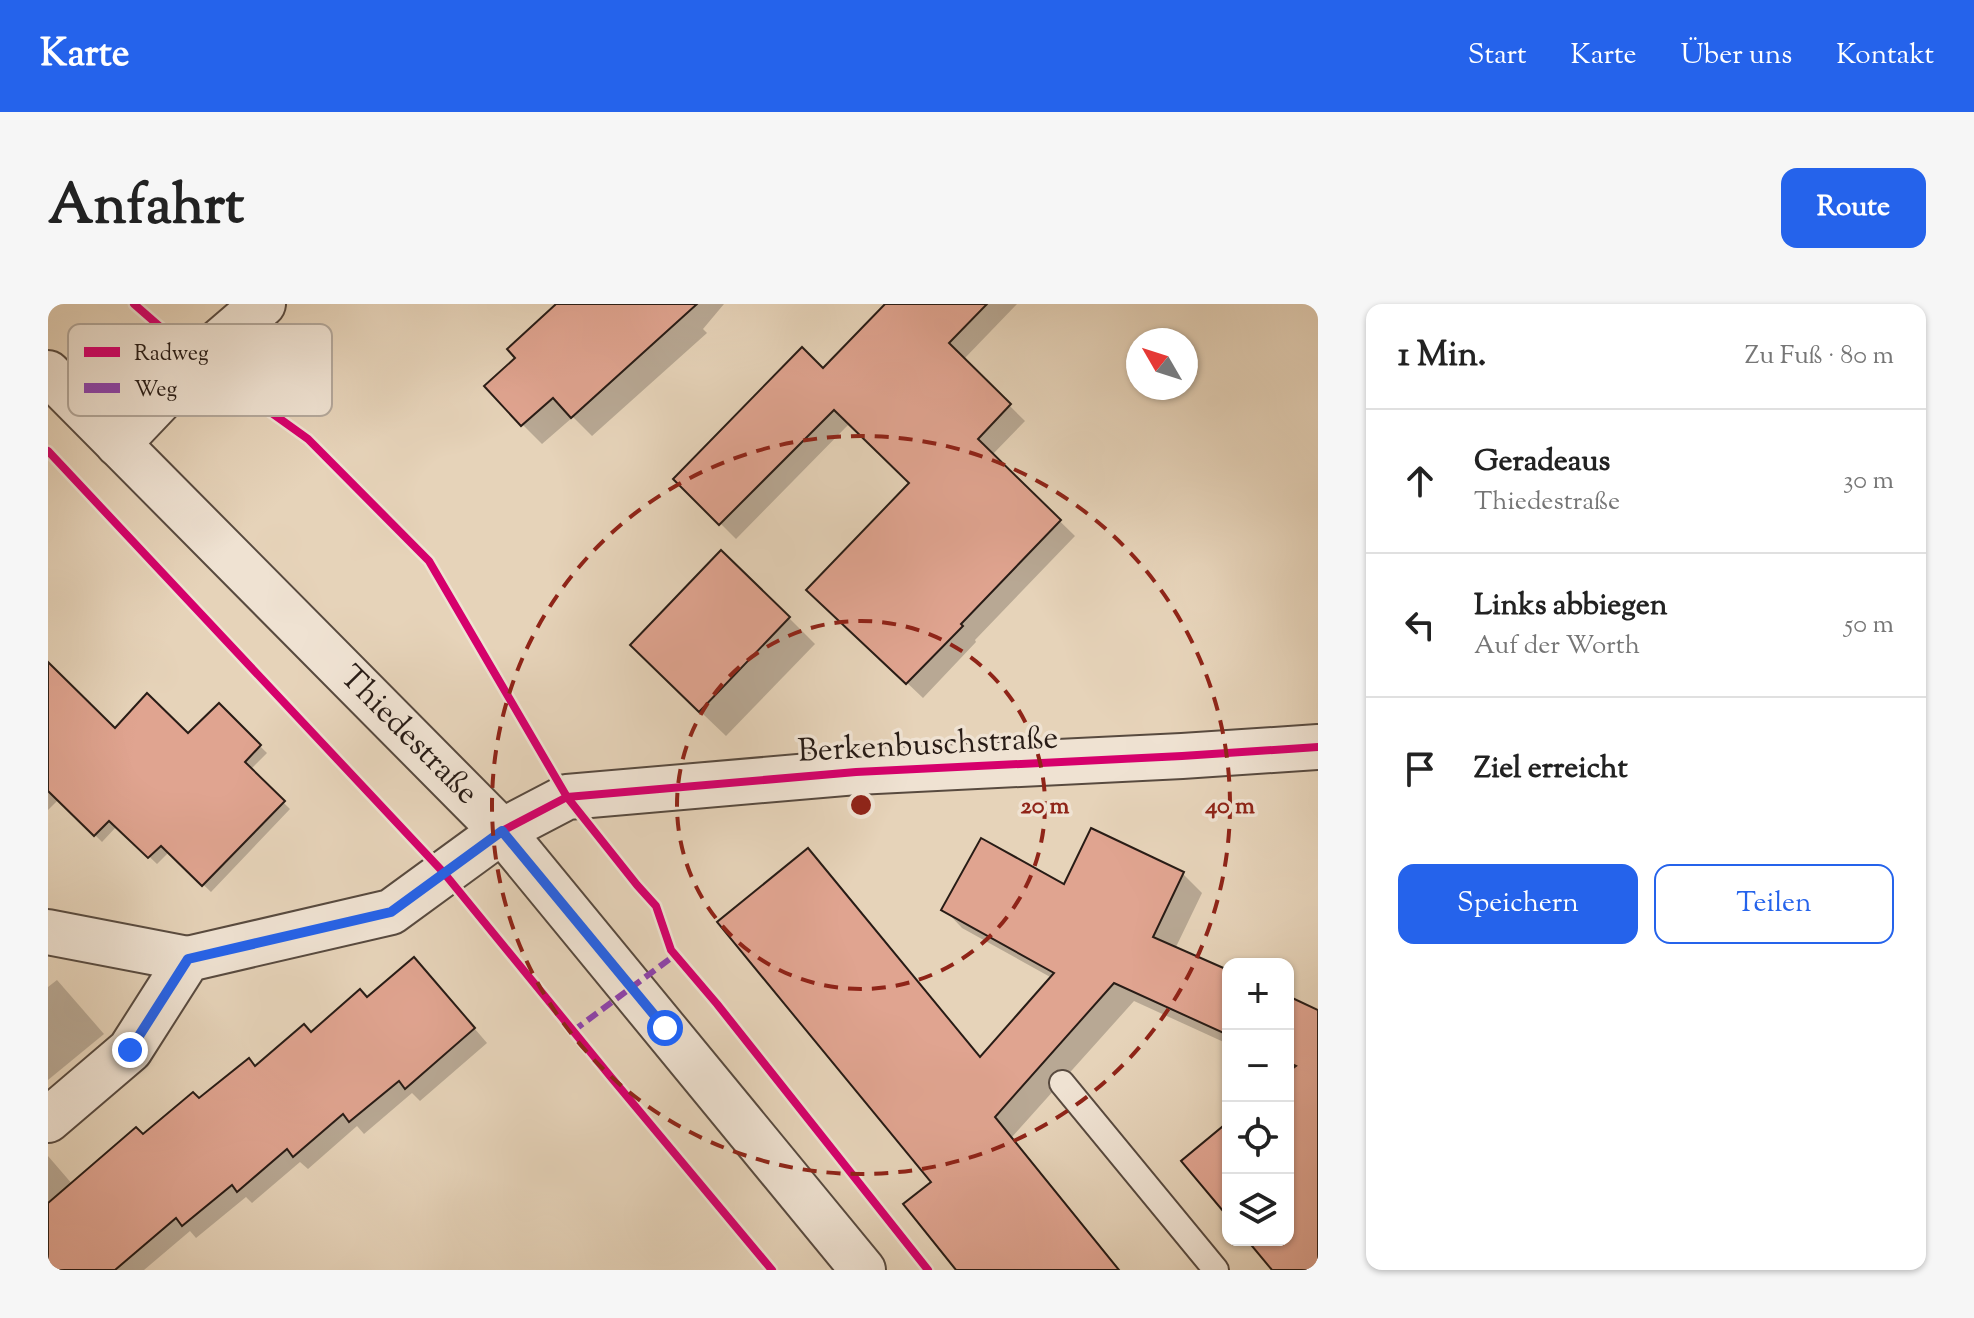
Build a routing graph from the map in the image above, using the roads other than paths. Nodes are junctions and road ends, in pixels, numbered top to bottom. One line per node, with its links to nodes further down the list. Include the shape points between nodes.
1 (263, 304): 2 (street)
2 (240, 324)
3 (48, 373): 4 (street, Thiedestraße)
4 (68, 393)
5 (90, 416): 7 (street, Thiedestraße)
6 (145, 416): 7 (street)
7 (118, 444): 9 (street, Thiedestraße)
8 (1317, 746): 9 (street, Berkenbuschstraße, via 856,772 567,797)
9 (502, 831): 11 (street, Berkenbuschstraße, via 391,912); 14 (street, Thiedestraße)
10 (48, 932): 11 (street)
11 (188, 959): 13 (street, via 130,1050)
12 (1062, 1083): 15 (lane)
13 (48, 1120)
14 (863, 1270)
15 (1216, 1270)

